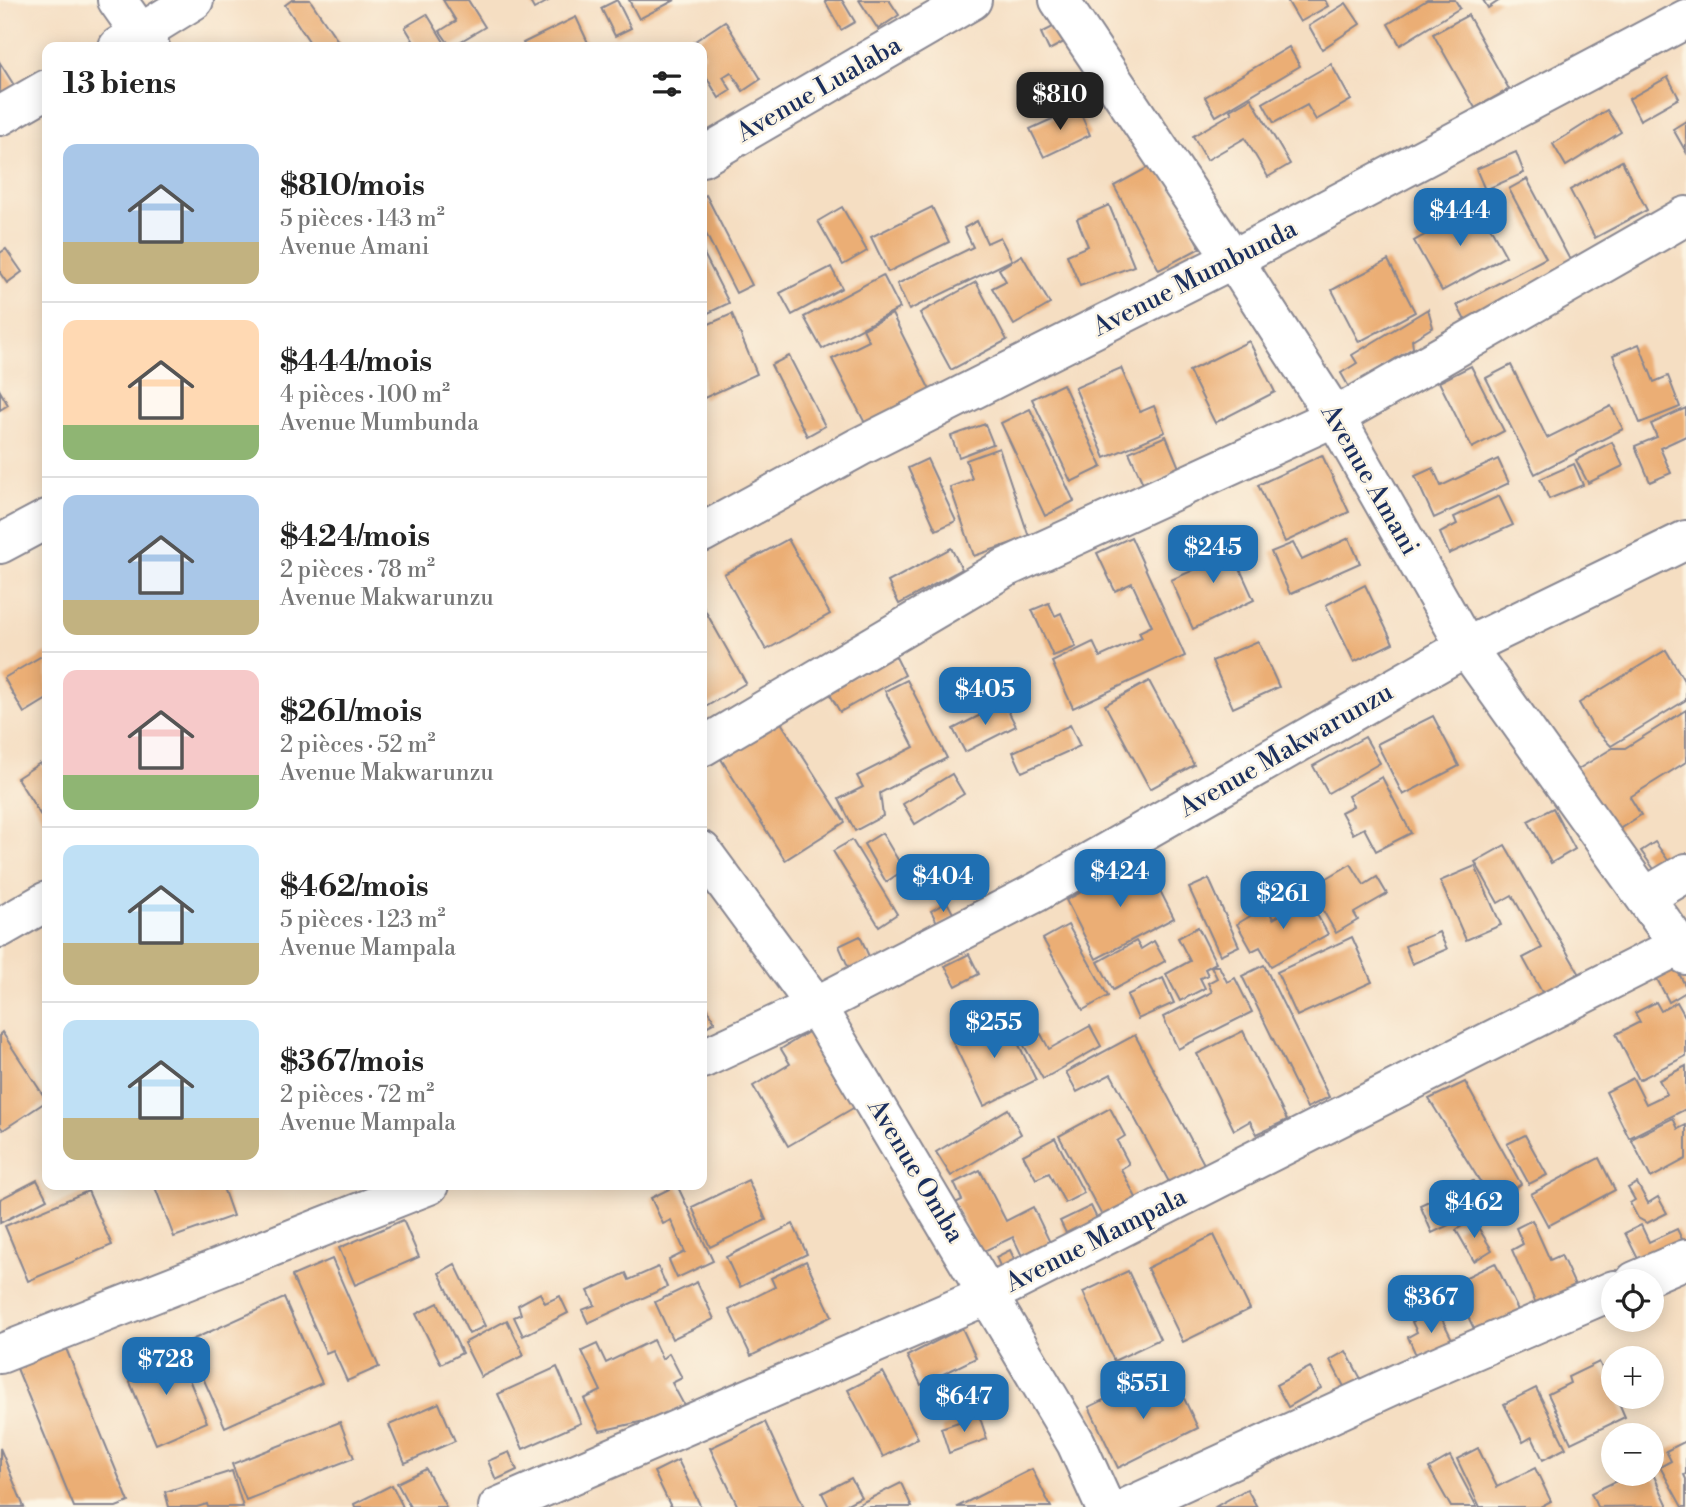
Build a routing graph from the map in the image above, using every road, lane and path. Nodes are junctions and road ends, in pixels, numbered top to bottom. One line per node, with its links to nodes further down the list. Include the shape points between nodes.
1 (117, 0): 6 (street)
2 (194, 0): 7 (street)
3 (972, 0): 10 (street, Avenue Lualaba)
4 (1059, 0): 12 (street, Avenue Amani)
5 (1686, 19): 12 (street, Avenue Mumbunda)
6 (136, 42)
7 (137, 42)
8 (42, 92): 9 (street)
9 (0, 116)
10 (707, 154)
11 (1686, 216): 13 (street)
12 (1233, 259): 13 (street, Avenue Amani); 15 (street, Avenue Mumbunda, via 859,447)
13 (1335, 417): 18 (street, Avenue Amani); 19 (street, via 1005,568)
14 (42, 522): 17 (street)
15 (707, 530)
16 (1686, 540): 18 (street, Avenue Makwarunzu)
17 (0, 544)
18 (1466, 647): 22 (street, Avenue Amani); 26 (street, Avenue Makwarunzu, via 1037,892)
19 (707, 744)
20 (707, 858): 26 (street, Avenue Omba)
21 (1686, 873): 22 (street)
22 (1645, 897): 25 (street, Avenue Amani)
23 (42, 904): 24 (street)
24 (0, 928)
25 (1683, 950): 31 (street, Avenue Mampala)
26 (817, 1006): 27 (street, Avenue Makwarunzu); 31 (street, Avenue Omba)
27 (707, 1057)
28 (416, 1190): 33 (street)
29 (1686, 1259): 30 (street)
30 (1662, 1269)
31 (989, 1294): 34 (street, Avenue Mampala); 35 (street, Avenue Omba, via 1076,1443)
32 (1601, 1296): 36 (street)
33 (0, 1354)
34 (498, 1507)
35 (1105, 1507)
36 (1128, 1507)

